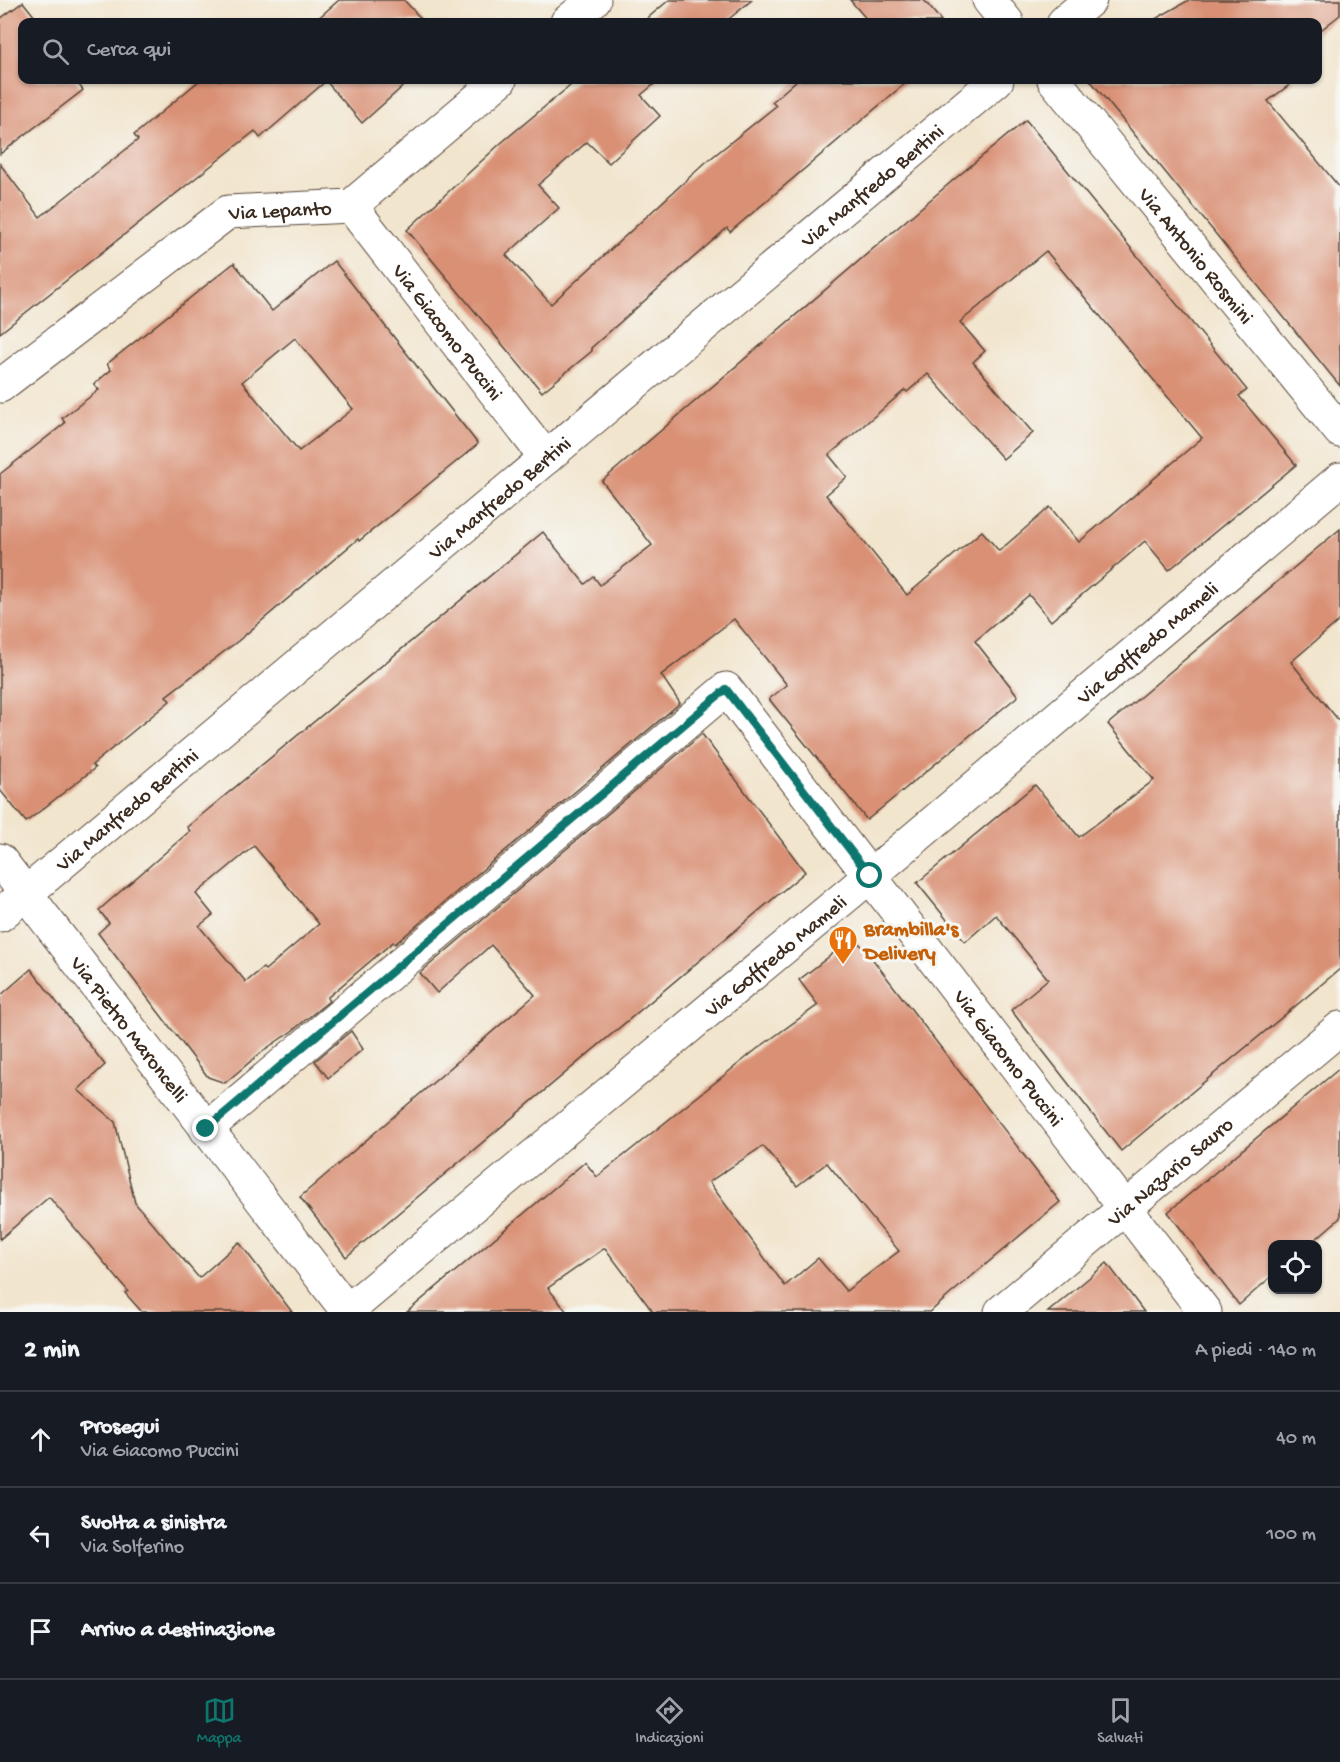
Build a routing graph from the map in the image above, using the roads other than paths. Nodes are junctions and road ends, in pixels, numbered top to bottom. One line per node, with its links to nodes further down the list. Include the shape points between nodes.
1 (594, 0): 4 (street)
2 (989, 0): 5 (street)
3 (1090, 0): 6 (street)
4 (572, 18)
5 (1005, 18)
6 (1069, 18)
7 (495, 84): 10 (street, Via Lepanto)
8 (993, 84): 13 (street, Via Manfredo Bertini)
9 (1057, 84): 12 (street, Via Antonio Rosmini)
10 (351, 206): 11 (street, Via Lepanto, via 228,212); 13 (street, Via Giacomo Puccini)
11 (0, 386)
12 (1340, 431)
13 (546, 458): 17 (street, Via Manfredo Bertini)
14 (1340, 479): 16 (street, Via Goffredo Mameli)
15 (0, 860): 17 (street, Via Pietro Maroncelli)
16 (870, 876): 20 (street, Via Giacomo Puccini, via 726,689); 21 (street, Via Giacomo Puccini); 22 (street, Via Goffredo Mameli)
17 (25, 894): 18 (street, Via Manfredo Bertini); 20 (street, Via Pietro Maroncelli)
18 (0, 915)
19 (1340, 1028): 21 (street, Via Nazario Sauro)
20 (206, 1129): 22 (street, Via Pietro Maroncelli)
21 (1125, 1209): 23 (street, Via Nazario Sauro); 24 (street, Via Giacomo Puccini)
22 (347, 1312)
23 (1001, 1312)
24 (1205, 1312)

